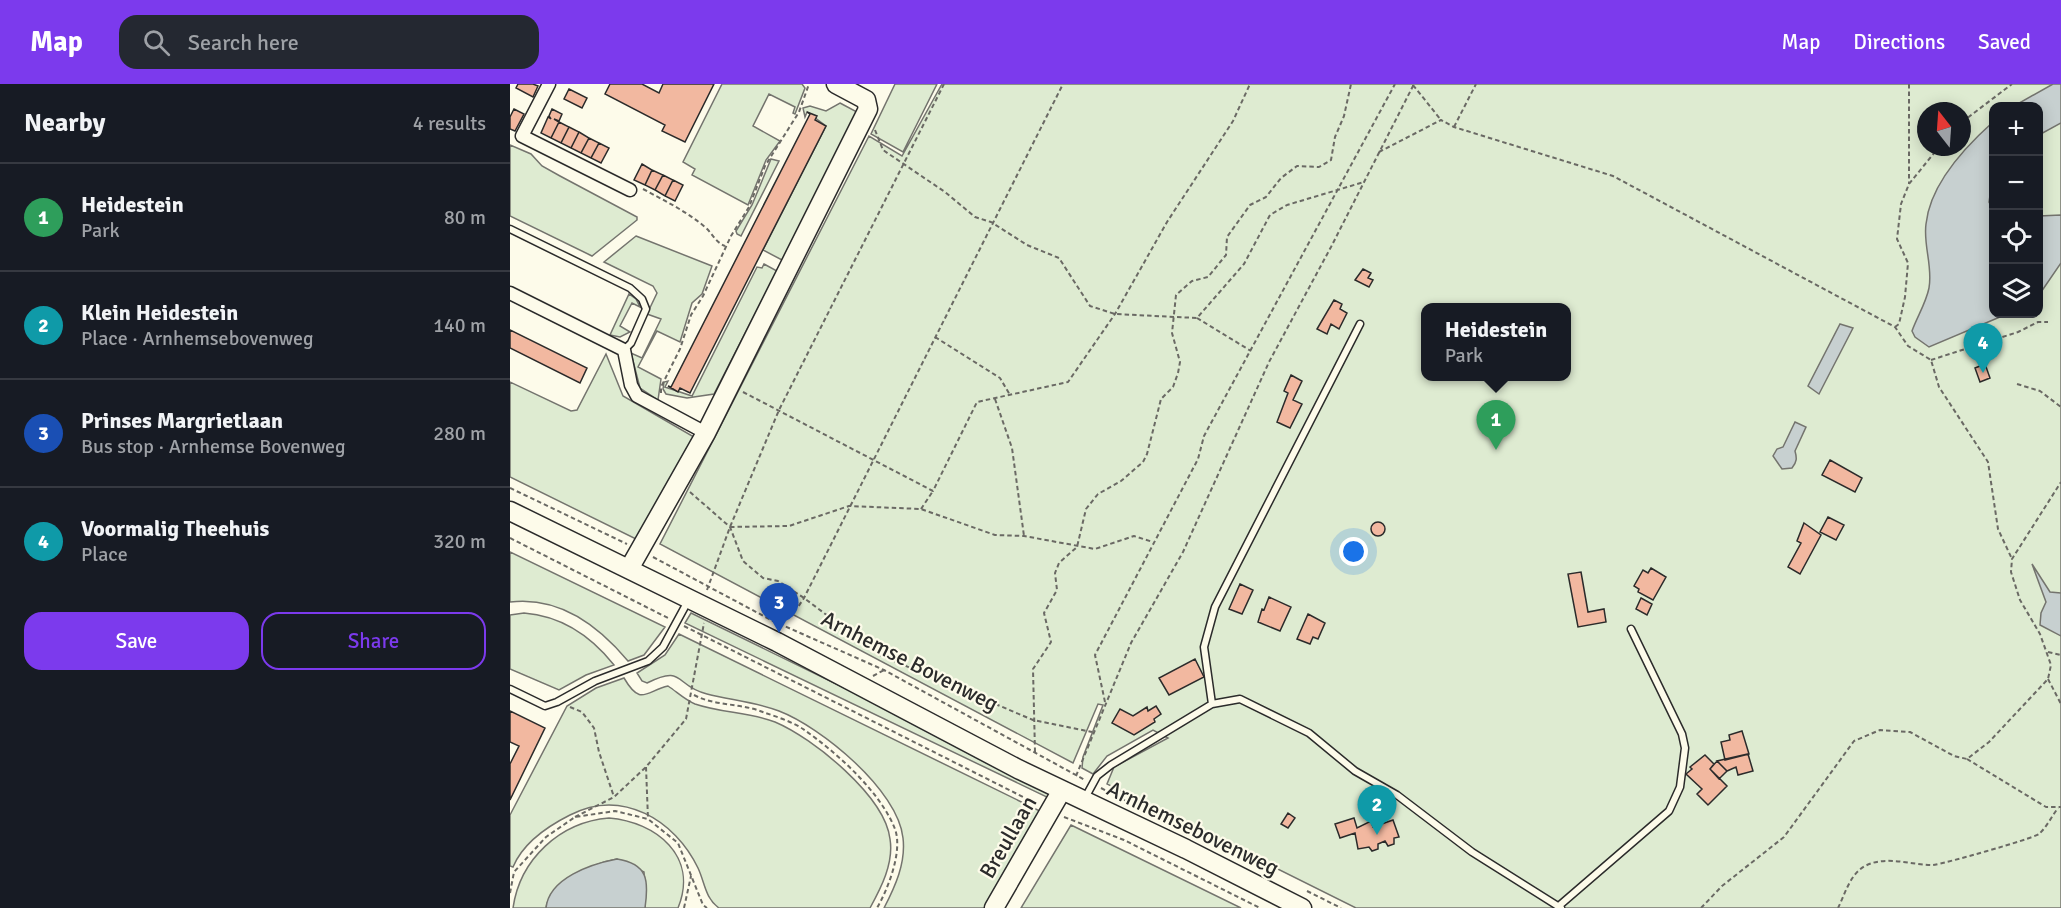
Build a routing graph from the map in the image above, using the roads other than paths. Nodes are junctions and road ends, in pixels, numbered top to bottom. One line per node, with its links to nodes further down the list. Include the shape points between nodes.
1 (549, 84): 3 (street, via 522,136)
2 (836, 84): 8 (main road, via 861,96 868,106)
3 (630, 190)
4 (510, 228): 7 (lane, via 630,288 642,298 646,309)
5 (510, 293): 7 (street)
6 (1360, 324): 14 (lane, via 1215,607 1204,647)
7 (624, 350): 8 (street, via 637,396)
8 (706, 433): 10 (main road)
9 (510, 511): 10 (main road, Arnhemse Bovenweg)
10 (629, 568): 11 (main road, Arnhemse Bovenweg)
11 (689, 599): 13 (lane, via 663,647 648,661 545,706); 15 (main road, Arnhemse Bovenweg)
12 (1631, 629): 17 (lane, via 1682,734 1685,748 1680,787 1669,811)
13 (510, 689)
14 (1212, 704): 16 (lane, via 1111,765); 17 (lane, via 1240,699 1309,733 1355,771 1397,795 1472,852)
15 (1062, 790): 16 (main road, Arnhemsebovenweg); 18 (main road, Breullaan)
16 (1083, 801): 19 (main road, Arnhemsebovenweg)
17 (1560, 906)
18 (994, 908)
19 (1302, 908)

